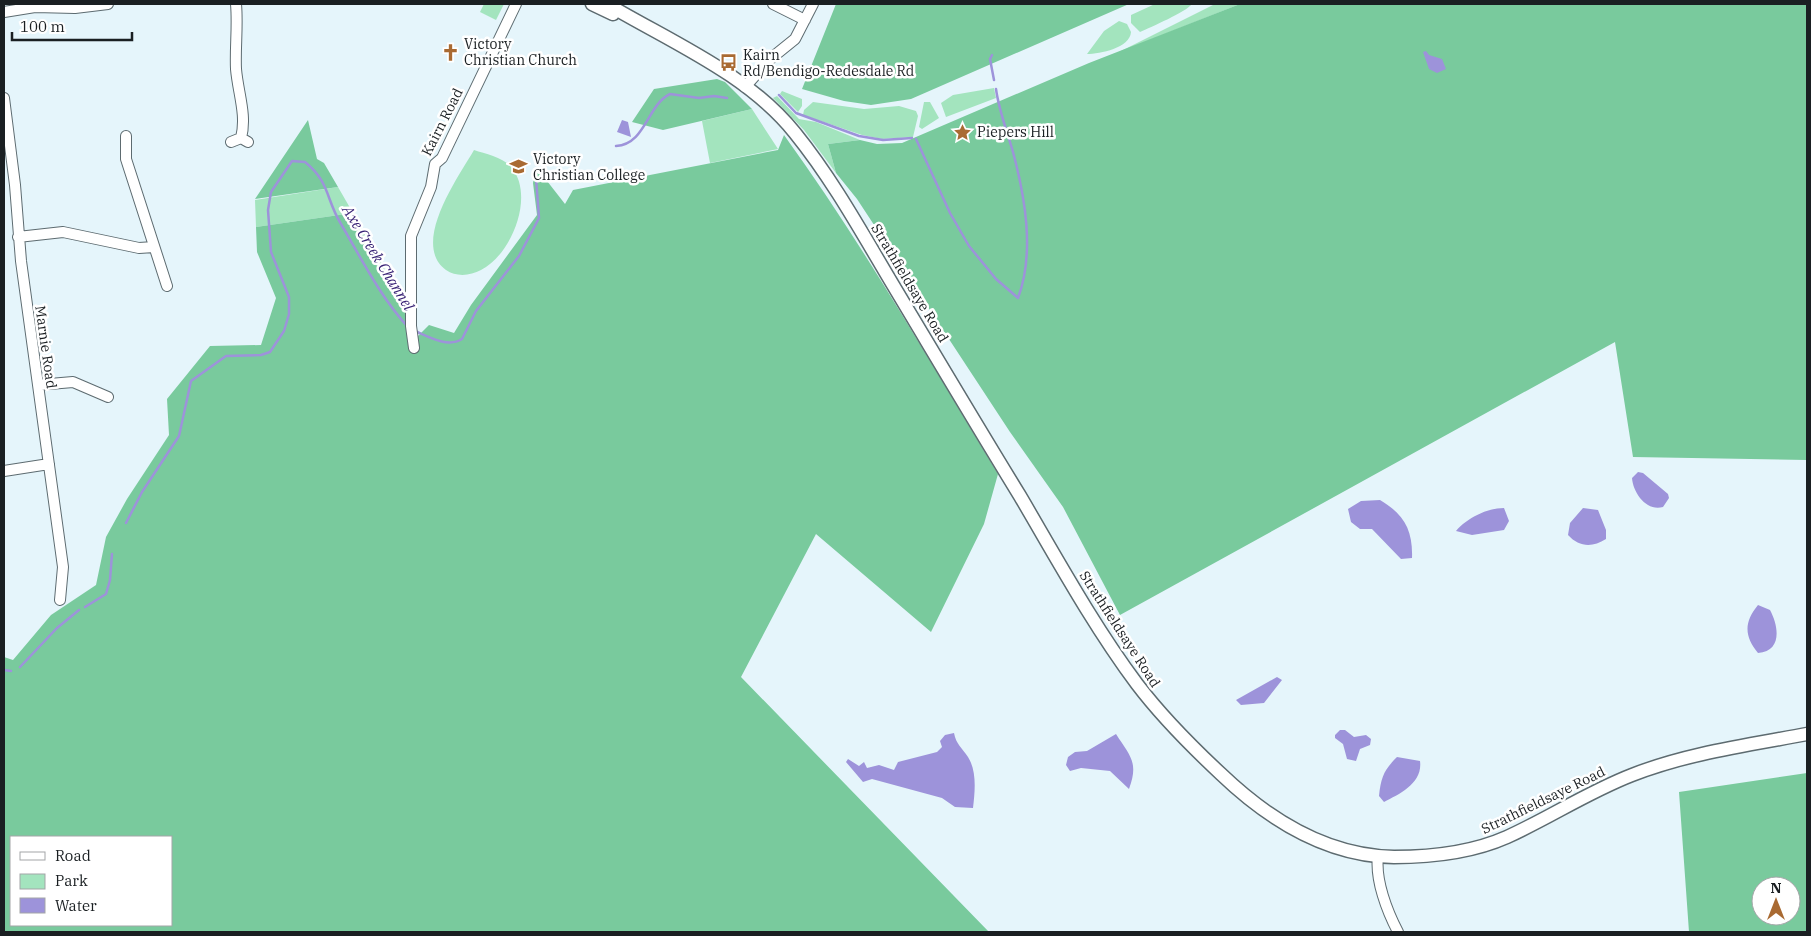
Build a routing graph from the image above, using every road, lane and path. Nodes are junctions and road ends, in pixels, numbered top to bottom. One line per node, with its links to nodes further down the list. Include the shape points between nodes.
1 (108, 4): 8 (street, via 74,8 35,7)
2 (236, 4): 14 (street, via 236,69 245,140)
3 (516, 4): 18 (street, Kairn Road, via 442,158 435,164 431,187 413,229 410,259)
4 (592, 4): 10 (main road)
5 (607, 4): 10 (main road)
6 (773, 4): 9 (street)
7 (813, 4): 9 (street)
8 (4, 12)
9 (806, 20): 11 (street, via 795,39 768,60)
10 (674, 43): 11 (main road, Strathfieldsaye Road)
11 (745, 87): 25 (main road, Strathfieldsaye Road, via 783,120 824,171 1084,604 1149,700 1195,750 1264,811 1311,838 1342,849)
12 (4, 98): 15 (street, Marnie Road)
13 (126, 136): 16 (street, via 126,159)
14 (230, 142)
15 (18, 237): 16 (street, via 63,232 139,248); 19 (street, Marnie Road)
16 (154, 247): 17 (street)
17 (167, 286)
18 (414, 348)
19 (38, 385): 20 (street, via 73,382); 21 (street, Marnie Road)
20 (108, 397)
21 (49, 464): 22 (street); 23 (street, Marnie Road, via 63,567)
22 (4, 471)
23 (60, 600)
24 (1807, 734): 25 (main road, Strathfieldsaye Road, via 1694,756 1649,769 1612,783 1507,837 1474,849 1428,856)
25 (1378, 856): 26 (street, via 1384,897)
26 (1398, 932)

